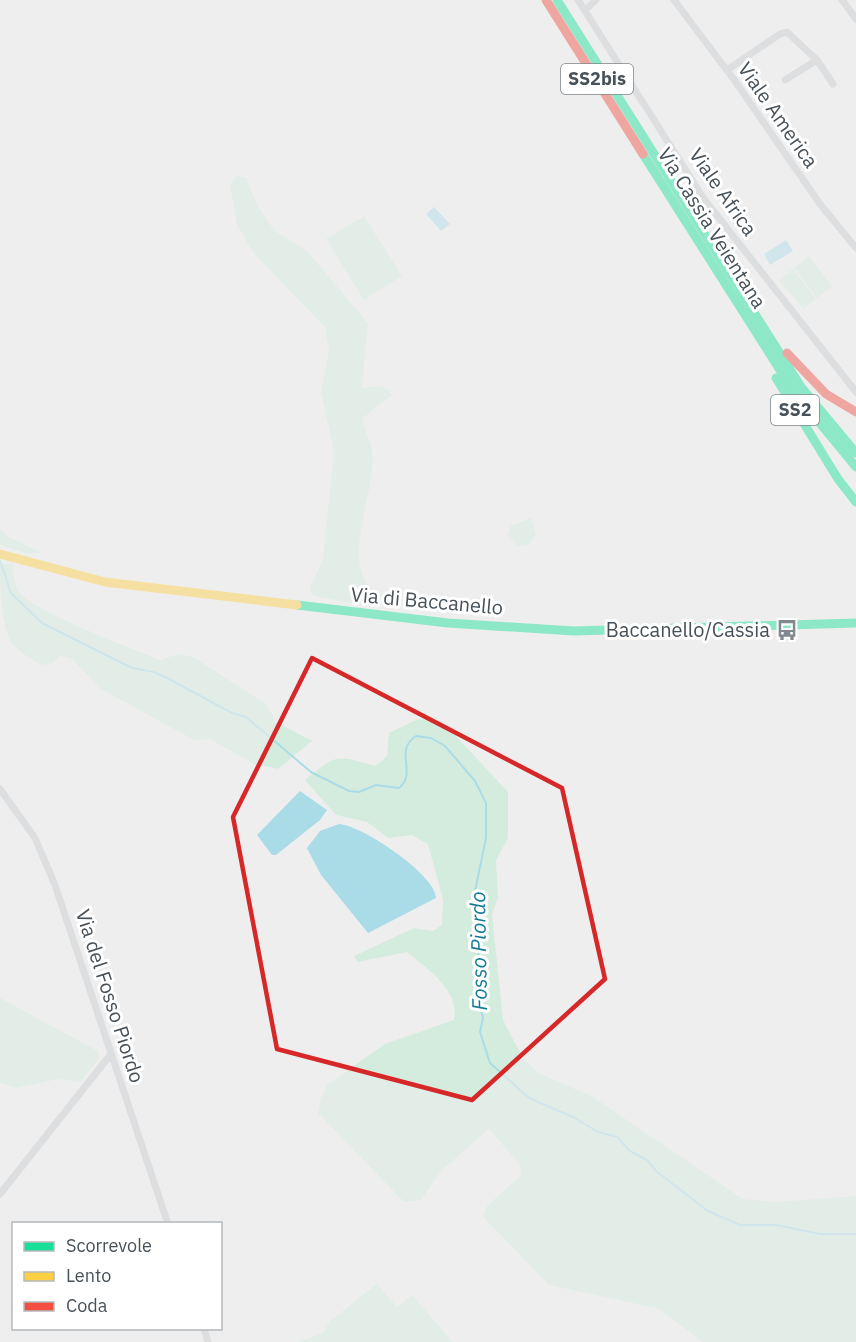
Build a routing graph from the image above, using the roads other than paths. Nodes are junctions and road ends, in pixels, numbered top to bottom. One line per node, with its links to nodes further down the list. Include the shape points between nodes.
1 (546, 0): 14 (main road, Via Cassia Veientana / SS2bis)
2 (557, 0): 14 (main road, Via Cassia Veientana / SS2bis)
3 (578, 0): 7 (street, Viale Africa)
4 (596, 0): 7 (street)
5 (675, 0): 10 (street, Viale America)
6 (842, 0): 8 (street)
7 (585, 10): 16 (street, Viale Africa, via 704,200)
8 (856, 19)
9 (817, 60): 10 (street, via 785,32); 11 (street); 12 (street)
10 (727, 70): 13 (street, Viale America)
11 (785, 80)
12 (832, 84)
13 (856, 248)
14 (731, 284): 15 (main road, Via Cassia Veientana / SS2bis)
15 (747, 310): 17 (main road, SS2, via 810,380); 18 (main road, Via Cassia Veientana / SS2bis, via 801,387); 19 (main road, Via Cassia Veientana / SS2bis, via 813,418); 20 (main road, SS2, via 755,342 786,397)
16 (856, 392)
17 (856, 412)
18 (856, 453)
19 (856, 467)
20 (856, 502)
21 (0, 554): 22 (main road, Via di Baccanello, via 105,582 448,623 574,631)
22 (856, 623)
23 (0, 789): 24 (street, Via del Fosso Piordo, via 30,830 45,860)
24 (111, 1054): 25 (street); 26 (street, Via del Fosso Piordo)
25 (0, 1194)
26 (167, 1222)

